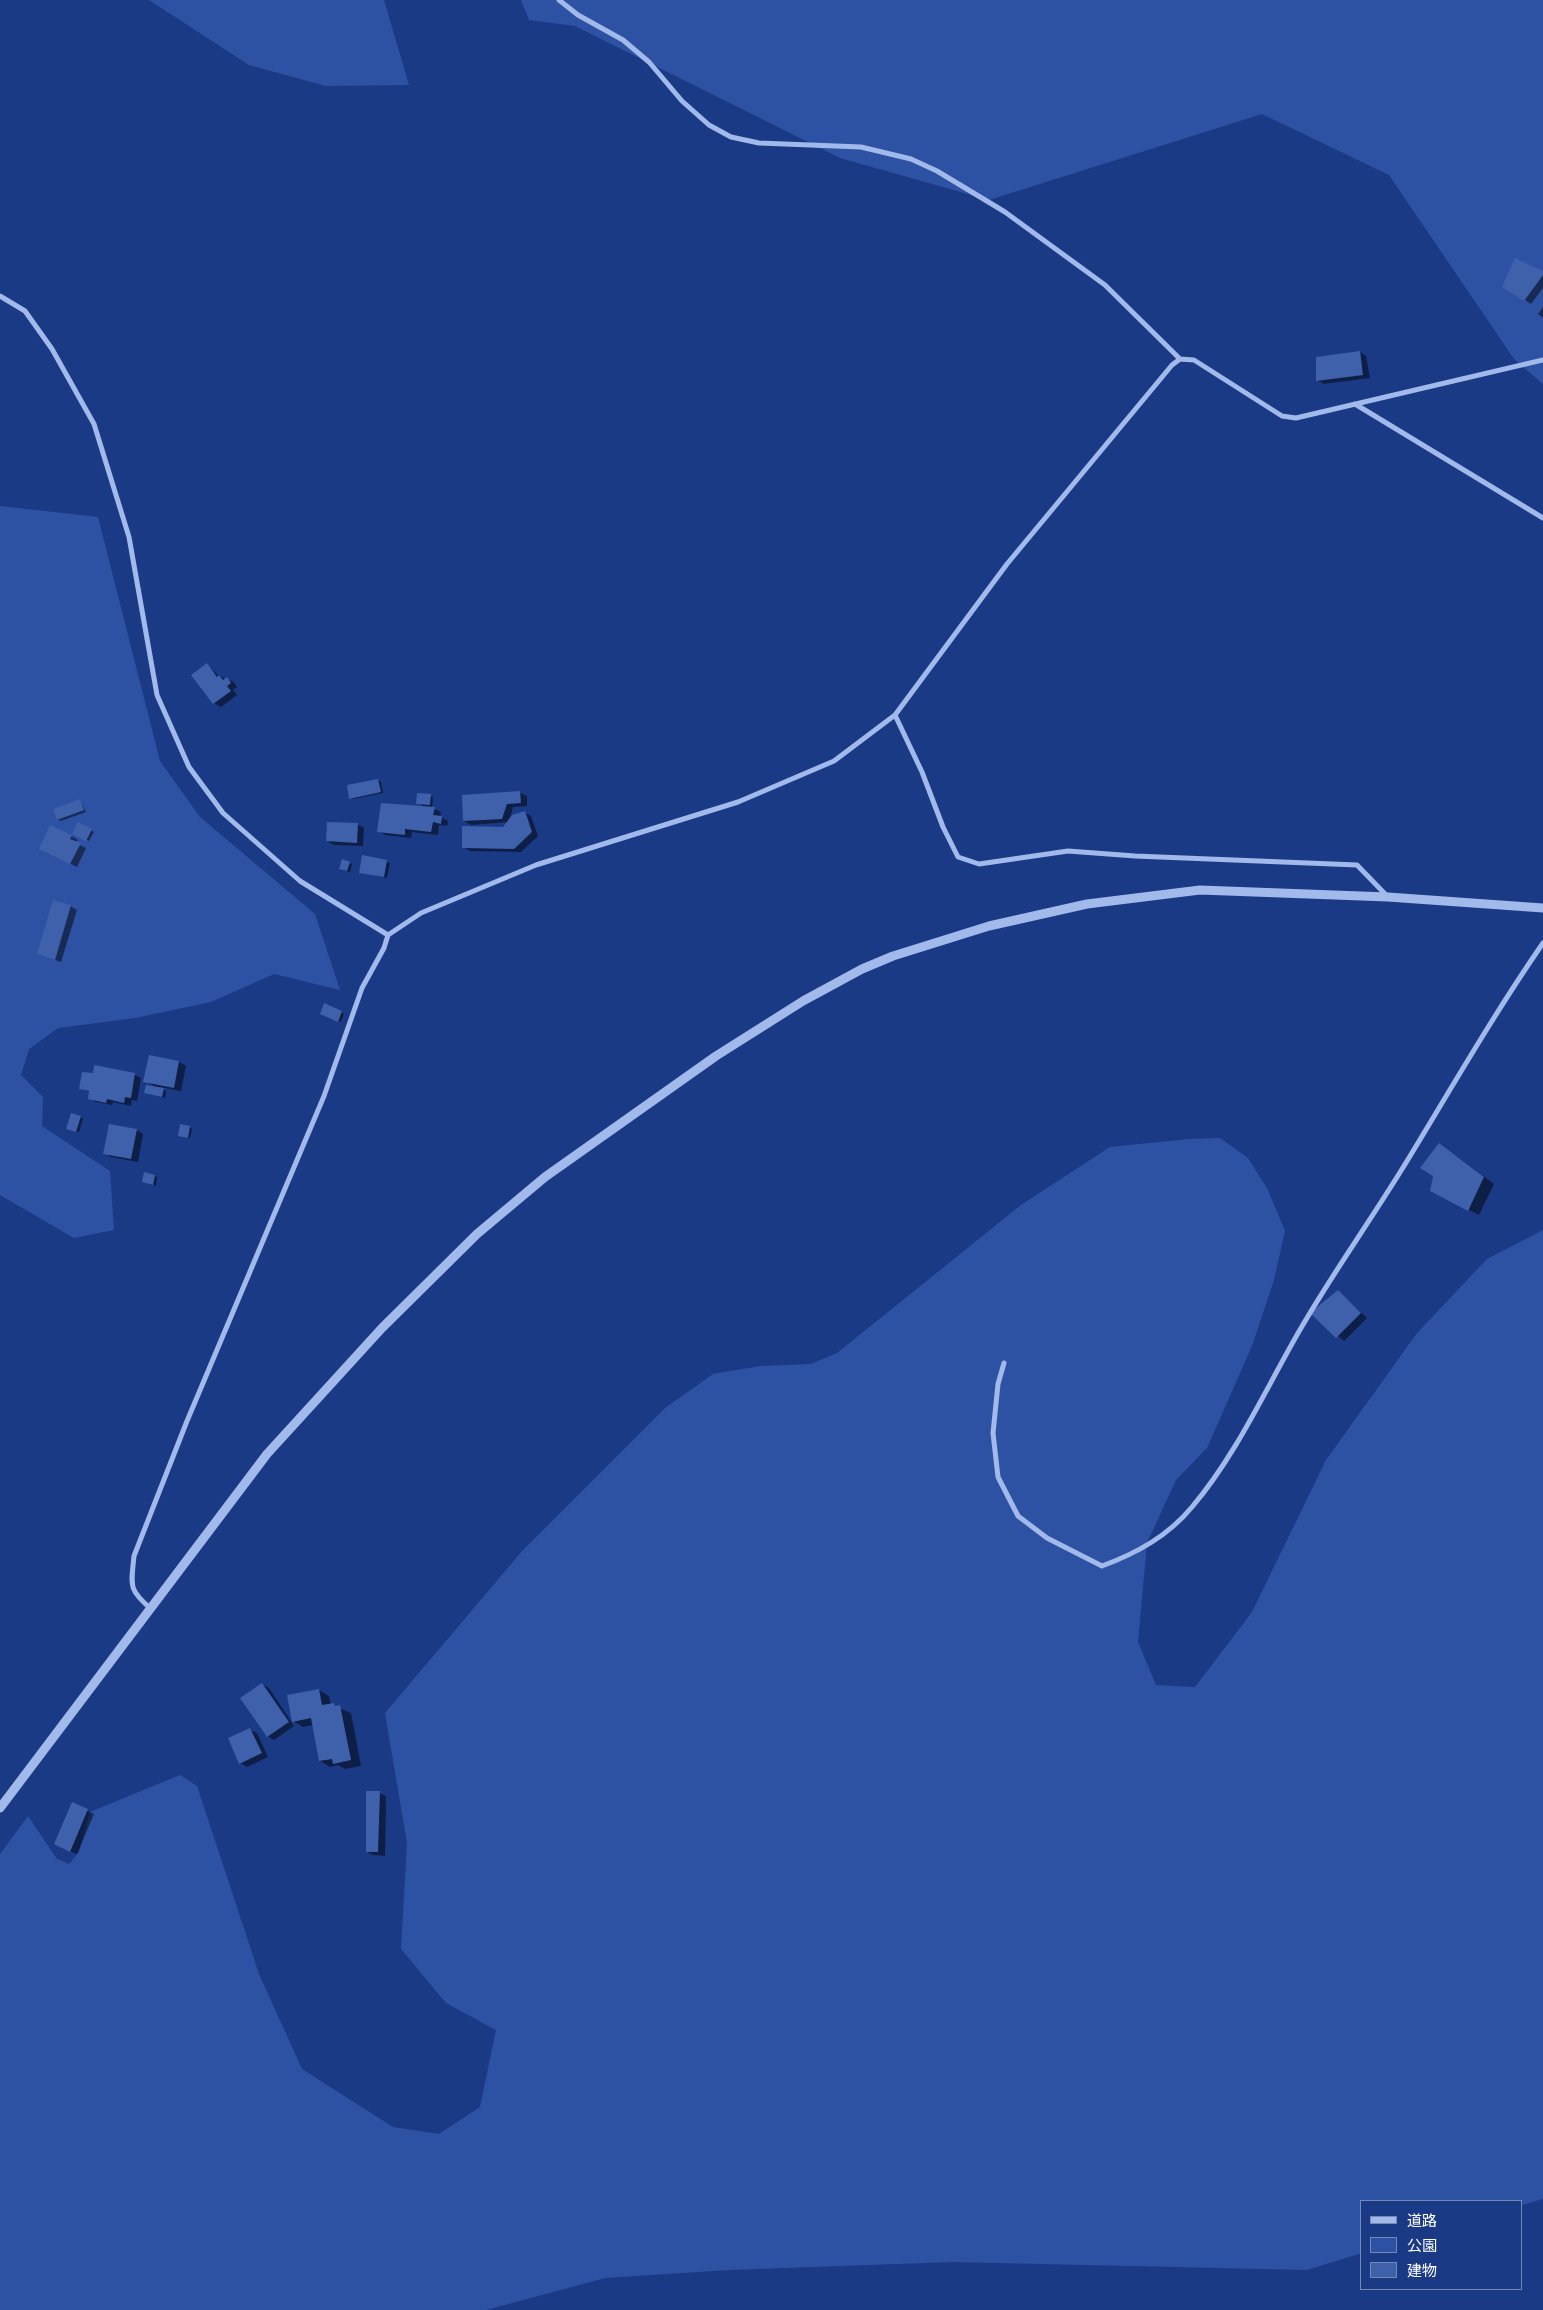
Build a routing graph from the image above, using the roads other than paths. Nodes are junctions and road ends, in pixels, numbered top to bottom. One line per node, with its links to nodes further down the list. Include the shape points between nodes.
1 (559, 0): 3 (street, via 578,15 623,40 649,62 682,101 709,125 731,137 760,144 862,146 911,159 937,171 1005,212 1105,285)
2 (0, 296): 10 (street, via 25,311 52,349 94,424 129,537 157,695 189,767 223,813 300,881)
3 (1180, 359): 5 (street, via 1194,360 1282,416 1296,418); 7 (street, via 1007,564)
4 (1543, 360): 5 (street)
5 (1355, 403): 6 (street)
6 (1543, 518)
7 (896, 715): 8 (street, via 958,857 979,864 1068,851 1357,865); 10 (street, via 834,761 738,802 536,866 421,912)
8 (1388, 897): 9 (street); 13 (street, via 1200,890 1087,904 989,926 893,956 803,1001 716,1056 544,1176 477,1234 382,1328 267,1454)
9 (1543, 908)
10 (388, 935): 13 (street, via 362,988 324,1096 187,1421 134,1556 132,1579 135,1595)
11 (1543, 943): 12 (street, via 1506,997 1302,1327 1228,1459 1192,1508 1157,1540 1102,1566 1047,1538 1018,1516 998,1477 993,1432 998,1384)
12 (1004, 1363)
13 (151, 1609): 14 (street)
14 (0, 1808)

